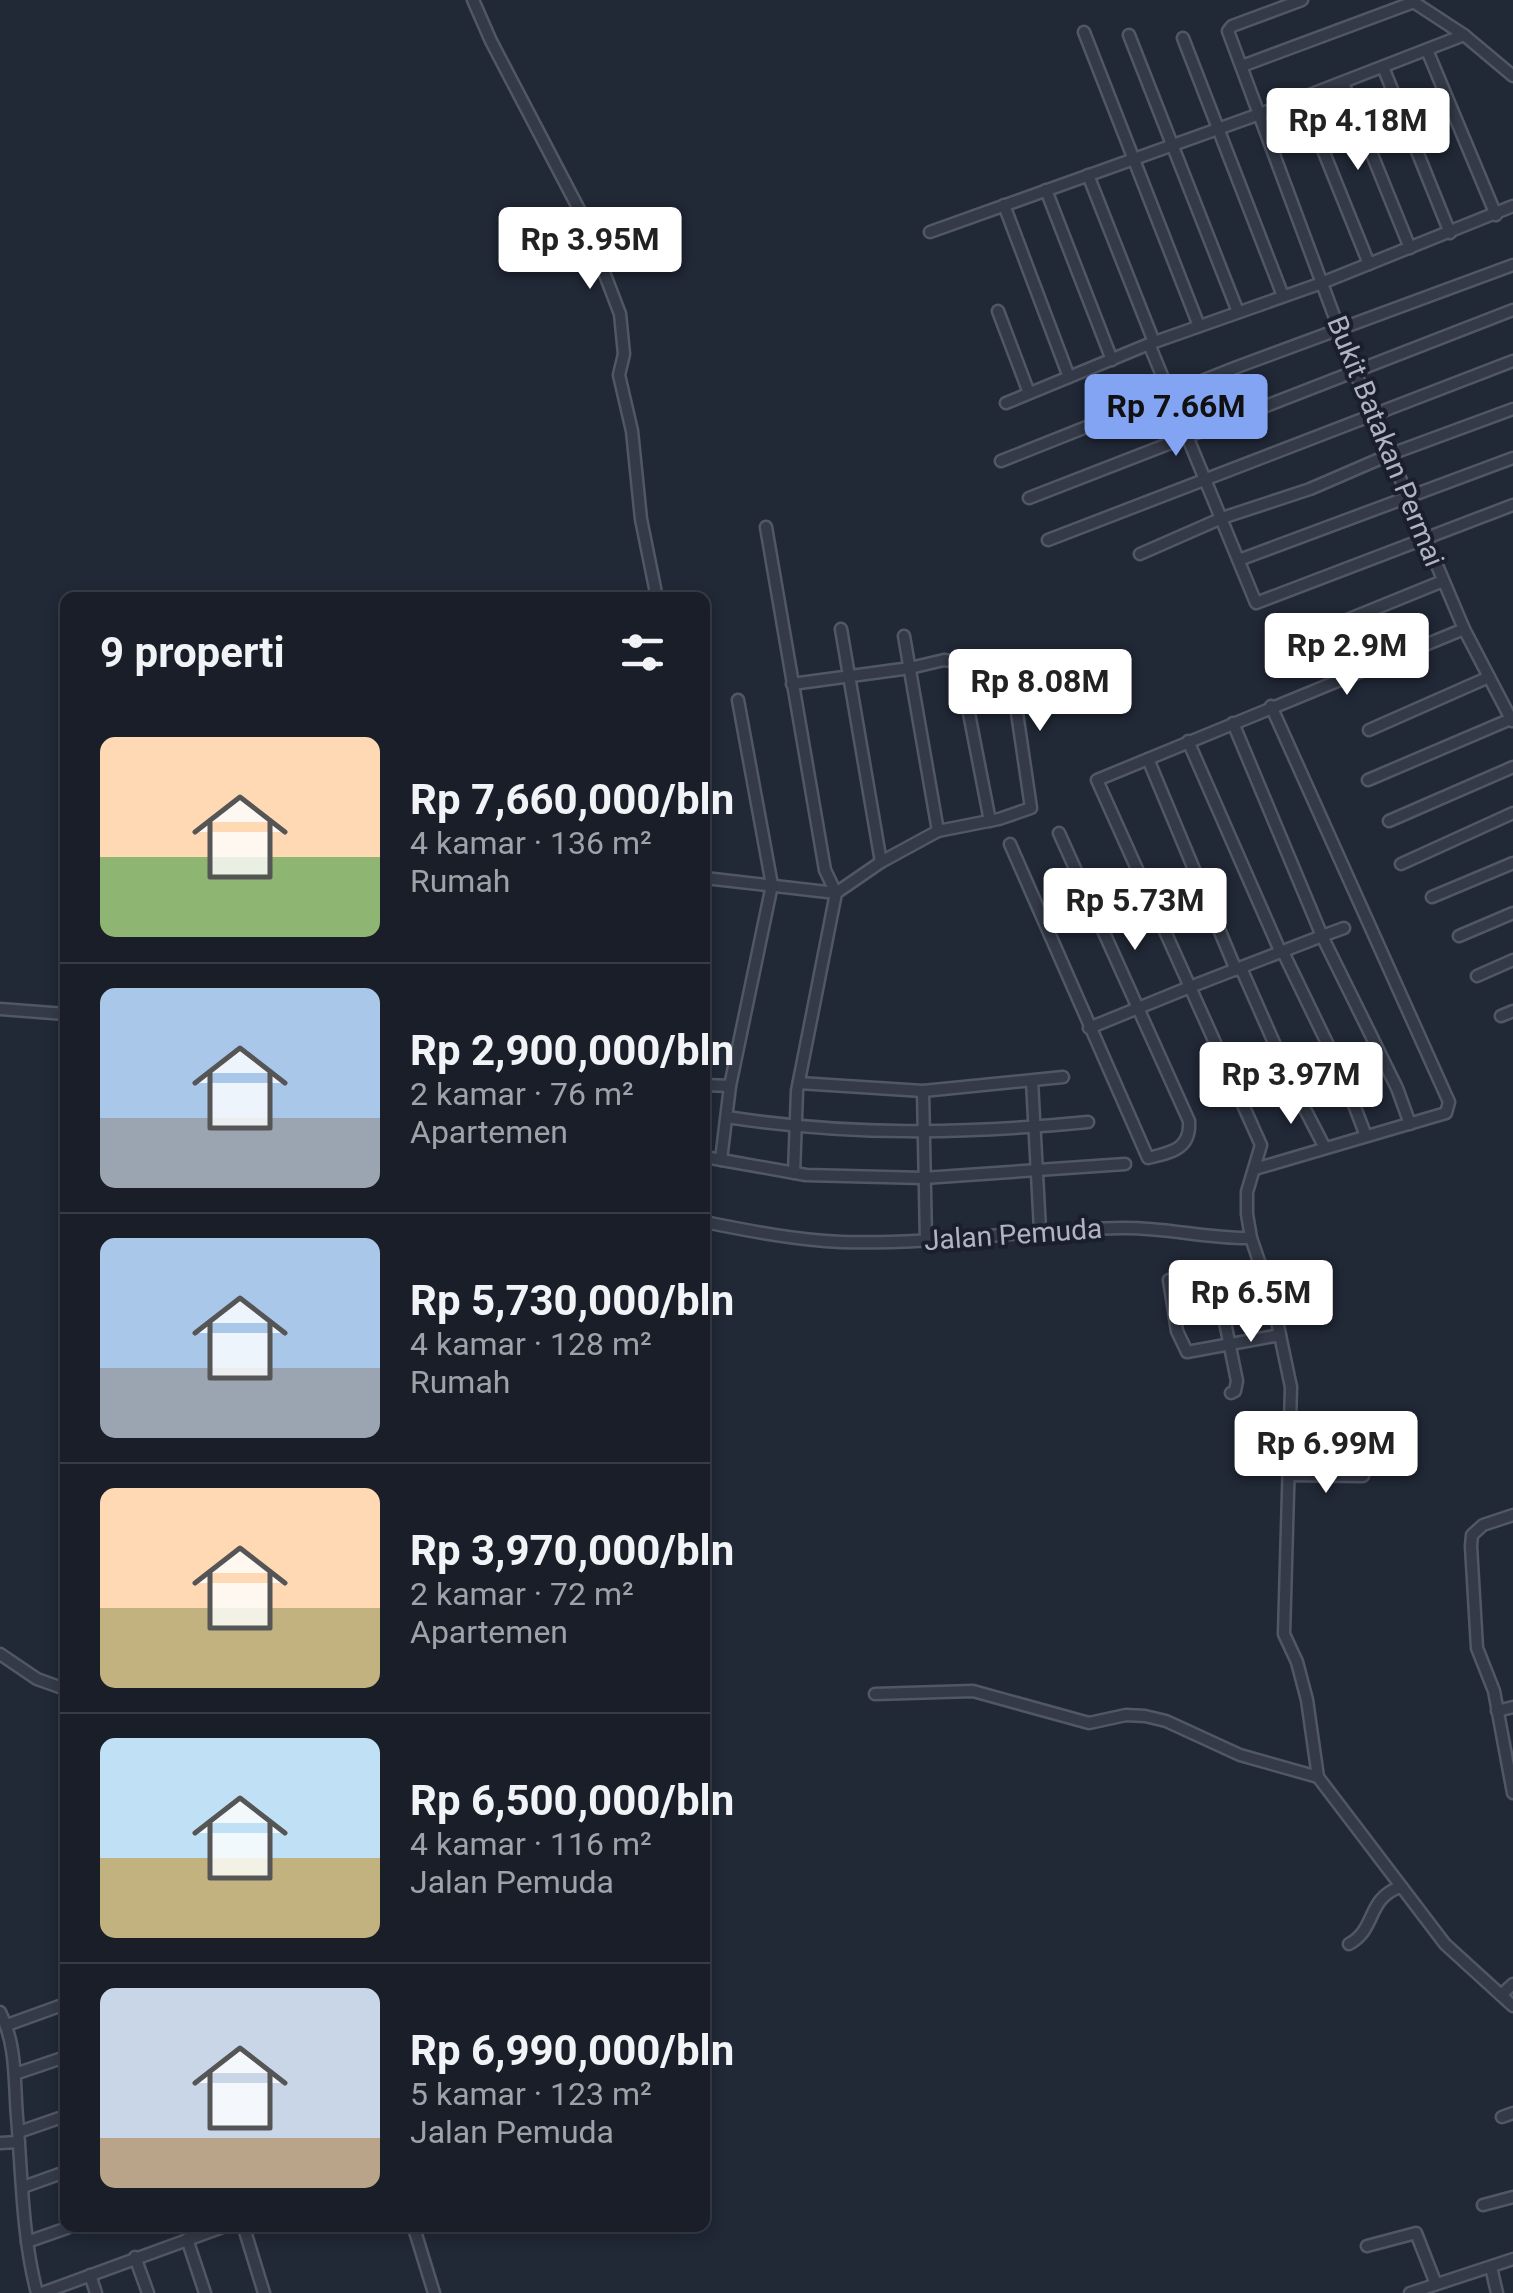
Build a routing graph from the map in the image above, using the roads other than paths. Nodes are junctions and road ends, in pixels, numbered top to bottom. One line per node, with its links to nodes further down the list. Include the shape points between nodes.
1 (473, 0): 60 (street, via 583,217 620,314 619,374)
2 (1302, 0): 9 (street, Bukit Batakan Permai, via 1228,29)
3 (1412, 1): 6 (street); 9 (street)
4 (1084, 32): 17 (street)
5 (1129, 34): 16 (street)
6 (1464, 35): 8 (street); 11 (street)
7 (1184, 38): 15 (street)
8 (1427, 50): 10 (street); 22 (street)
9 (1242, 66): 14 (street, Bukit Batakan Permai)
10 (1383, 67): 12 (street); 24 (street)
11 (1513, 76)
12 (1343, 82): 13 (street); 25 (street)
13 (1302, 98): 14 (street); 26 (street)
14 (1260, 114): 15 (street); 28 (street, Bukit Batakan Permai)
15 (1218, 129): 16 (street); 29 (street)
16 (1173, 145): 17 (street); 32 (street)
17 (1133, 160): 18 (street); 33 (street)
18 (1088, 175): 19 (street); 35 (street)
19 (1046, 190): 20 (street); 36 (street)
20 (1004, 205): 23 (street); 39 (street)
21 (1513, 206): 22 (street)
22 (1496, 215): 24 (street)
23 (930, 232)
24 (1450, 232): 25 (street)
25 (1410, 248): 26 (street)
26 (1369, 264): 28 (street)
27 (1513, 265): 34 (street)
28 (1324, 282): 29 (street); 34 (street, Bukit Batakan Permai)
29 (1282, 296): 32 (street)
30 (998, 310): 40 (street)
31 (1513, 310): 38 (street)
32 (1238, 312): 33 (street)
33 (1199, 326): 35 (street)
34 (1340, 329): 38 (street, Bukit Batakan Permai); 41 (street)
35 (1151, 343): 36 (street); 41 (street)
36 (1112, 360): 39 (street)
37 (1513, 362): 44 (street)
38 (1355, 372): 44 (street, Bukit Batakan Permai); 45 (street)
39 (1069, 377): 40 (street)
40 (1030, 393): 42 (street)
41 (1171, 393): 45 (street); 48 (street)
42 (1006, 403)
43 (1513, 409): 46 (street)
44 (1374, 414): 46 (street, Bukit Batakan Permai); 49 (street)
45 (1189, 436): 49 (street); 51 (street)
46 (1391, 454): 50 (street, Bukit Batakan Permai); 53 (street)
47 (1513, 458): 50 (street)
48 (1000, 461)
49 (1205, 478): 53 (street); 56 (street)
50 (1409, 496): 55 (street, Bukit Batakan Permai); 58 (street)
51 (1029, 498)
52 (1513, 505): 55 (street)
53 (1222, 518): 57 (street); 58 (street)
54 (766, 528): 69 (street)
55 (1427, 538): 58 (street, via 1256,602); 59 (street, Bukit Batakan Permai)
56 (1048, 540)
57 (1140, 554)
58 (1239, 560)
59 (1443, 581): 62 (street, Bukit Batakan Permai); 63 (street)
60 (656, 592)
61 (841, 629): 67 (street)
62 (1464, 629): 68 (street, Bukit Batakan Permai); 71 (street)
63 (1320, 631)
64 (904, 636): 66 (street)
65 (1010, 665): 80 (street, via 1032,808)
66 (910, 668): 67 (street); 80 (street, via 952,660 962,666); 82 (street)
67 (848, 677): 69 (street); 85 (street)
68 (1489, 678): 73 (street, Bukit Batakan Permai); 74 (street)
69 (792, 684): 90 (street, via 825,870)
70 (738, 700): 89 (street)
71 (1271, 706): 72 (street); 115 (street, via 1449,1102 1446,1113)
72 (1233, 722): 75 (street); 94 (street)
73 (1512, 722): 78 (street)
74 (1369, 730)
75 (1188, 742): 76 (street); 96 (street)
76 (1148, 760): 98 (street); 100 (street, via 1097,780)
77 (1513, 767): 81 (street)
78 (1368, 780)
79 (1513, 813): 87 (street)
80 (990, 821): 82 (street)
81 (1389, 821)
82 (938, 831): 85 (street)
83 (1058, 833): 101 (street)
84 (1010, 844): 106 (street)
85 (881, 862): 90 (street)
86 (1513, 863): 91 (street)
87 (1402, 864)
88 (710, 879): 89 (street)
89 (772, 886): 90 (street); 111 (street)
90 (836, 892): 109 (street)
91 (1432, 897)
92 (1513, 913): 95 (street)
93 (1344, 928): 94 (street)
94 (1322, 936): 96 (street); 115 (street)
95 (1459, 936)
96 (1282, 953): 98 (street); 119 (street)
97 (1513, 960): 99 (street)
98 (1238, 969): 100 (street); 120 (street)
99 (1477, 976)
100 (1190, 987): 101 (street); 124 (street, via 1261,1145)
101 (1138, 1008): 106 (street); 106 (street, via 1189,1121 1181,1148 1148,1158)
102 (0, 1009): 104 (street)
103 (1513, 1011): 105 (street)
104 (60, 1014)
105 (1501, 1016)
106 (1088, 1028)
107 (1063, 1077): 108 (street)
108 (1032, 1080): 112 (street); 116 (street)
109 (798, 1083): 112 (street); 117 (street)
110 (710, 1085): 111 (street)
111 (730, 1086): 113 (street)
112 (923, 1091): 118 (street)
113 (727, 1117): 117 (street); 122 (street)
114 (1088, 1122): 116 (street)
115 (1410, 1124): 119 (street)
116 (1034, 1127): 118 (street); 125 (street)
117 (795, 1128): 118 (street); 126 (street)
118 (923, 1134): 127 (street)
119 (1366, 1136): 120 (street)
120 (1325, 1148): 124 (street)
121 (710, 1158): 122 (street)
122 (721, 1160): 126 (street)
123 (1126, 1164): 125 (street)
124 (1254, 1169): 130 (street, via 1247,1192)
125 (1036, 1171): 127 (street); 129 (street)
126 (794, 1173): 127 (street)
127 (924, 1178): 131 (street)
128 (710, 1223): 131 (street, Jalan Pemuda, via 838,1242)
129 (1040, 1230): 130 (street, Jalan Pemuda, via 1128,1228); 131 (street, Jalan Pemuda)
130 (1251, 1238): 134 (street)
131 (926, 1241)
132 (1216, 1278): 135 (street)
133 (1169, 1280): 135 (street, via 1186,1352)
134 (1280, 1335): 135 (street); 137 (street, via 1291,1386)
135 (1231, 1344): 136 (street, via 1237,1381)
136 (1231, 1393)
137 (1289, 1475): 138 (street); 145 (street, via 1284,1634 1306,1700)
138 (1362, 1476)
139 (1513, 1515): 144 (street, via 1472,1535 1477,1648)
140 (0, 1654): 141 (street)
141 (60, 1687)
142 (874, 1694): 145 (street, via 973,1691 1088,1723 1145,1716 1240,1755)
143 (1513, 1707): 144 (street)
144 (1497, 1711): 146 (street)
145 (1318, 1776): 147 (street)
146 (1513, 1793)
147 (1400, 1887): 148 (street, via 1380,1898 1364,1932); 150 (street, via 1445,1944)
148 (1349, 1944)
149 (1513, 1984): 150 (street)
150 (1500, 1995): 152 (street)
151 (60, 2006): 154 (street)
152 (1513, 2006)
153 (0, 2012): 154 (street)
154 (6, 2025): 156 (street)
155 (60, 2059): 156 (street)
156 (15, 2074): 158 (street)
157 (60, 2118): 158 (street)
158 (19, 2137): 159 (street); 161 (street)
159 (0, 2143)
160 (60, 2174): 161 (street)
161 (22, 2187): 169 (street)
162 (1513, 2196): 163 (street)
163 (1483, 2205)
164 (60, 2230): 169 (street)
165 (209, 2232): 168 (street)
166 (245, 2232): 181 (street)
167 (415, 2232): 176 (street)
168 (187, 2240): 171 (street); 180 (street)
169 (27, 2242): 177 (street)
170 (1367, 2246): 175 (street, via 1416,2233)
171 (135, 2257): 174 (street); 179 (street)
172 (1513, 2259): 173 (street)
173 (1490, 2266): 175 (street); 183 (street)
174 (90, 2276): 177 (street); 178 (street)
175 (1436, 2284): 182 (street)
176 (432, 2292)
177 (40, 2293)
178 (96, 2293)
179 (148, 2293)
180 (205, 2293)
181 (264, 2293)
182 (1410, 2293)
183 (1497, 2293)

